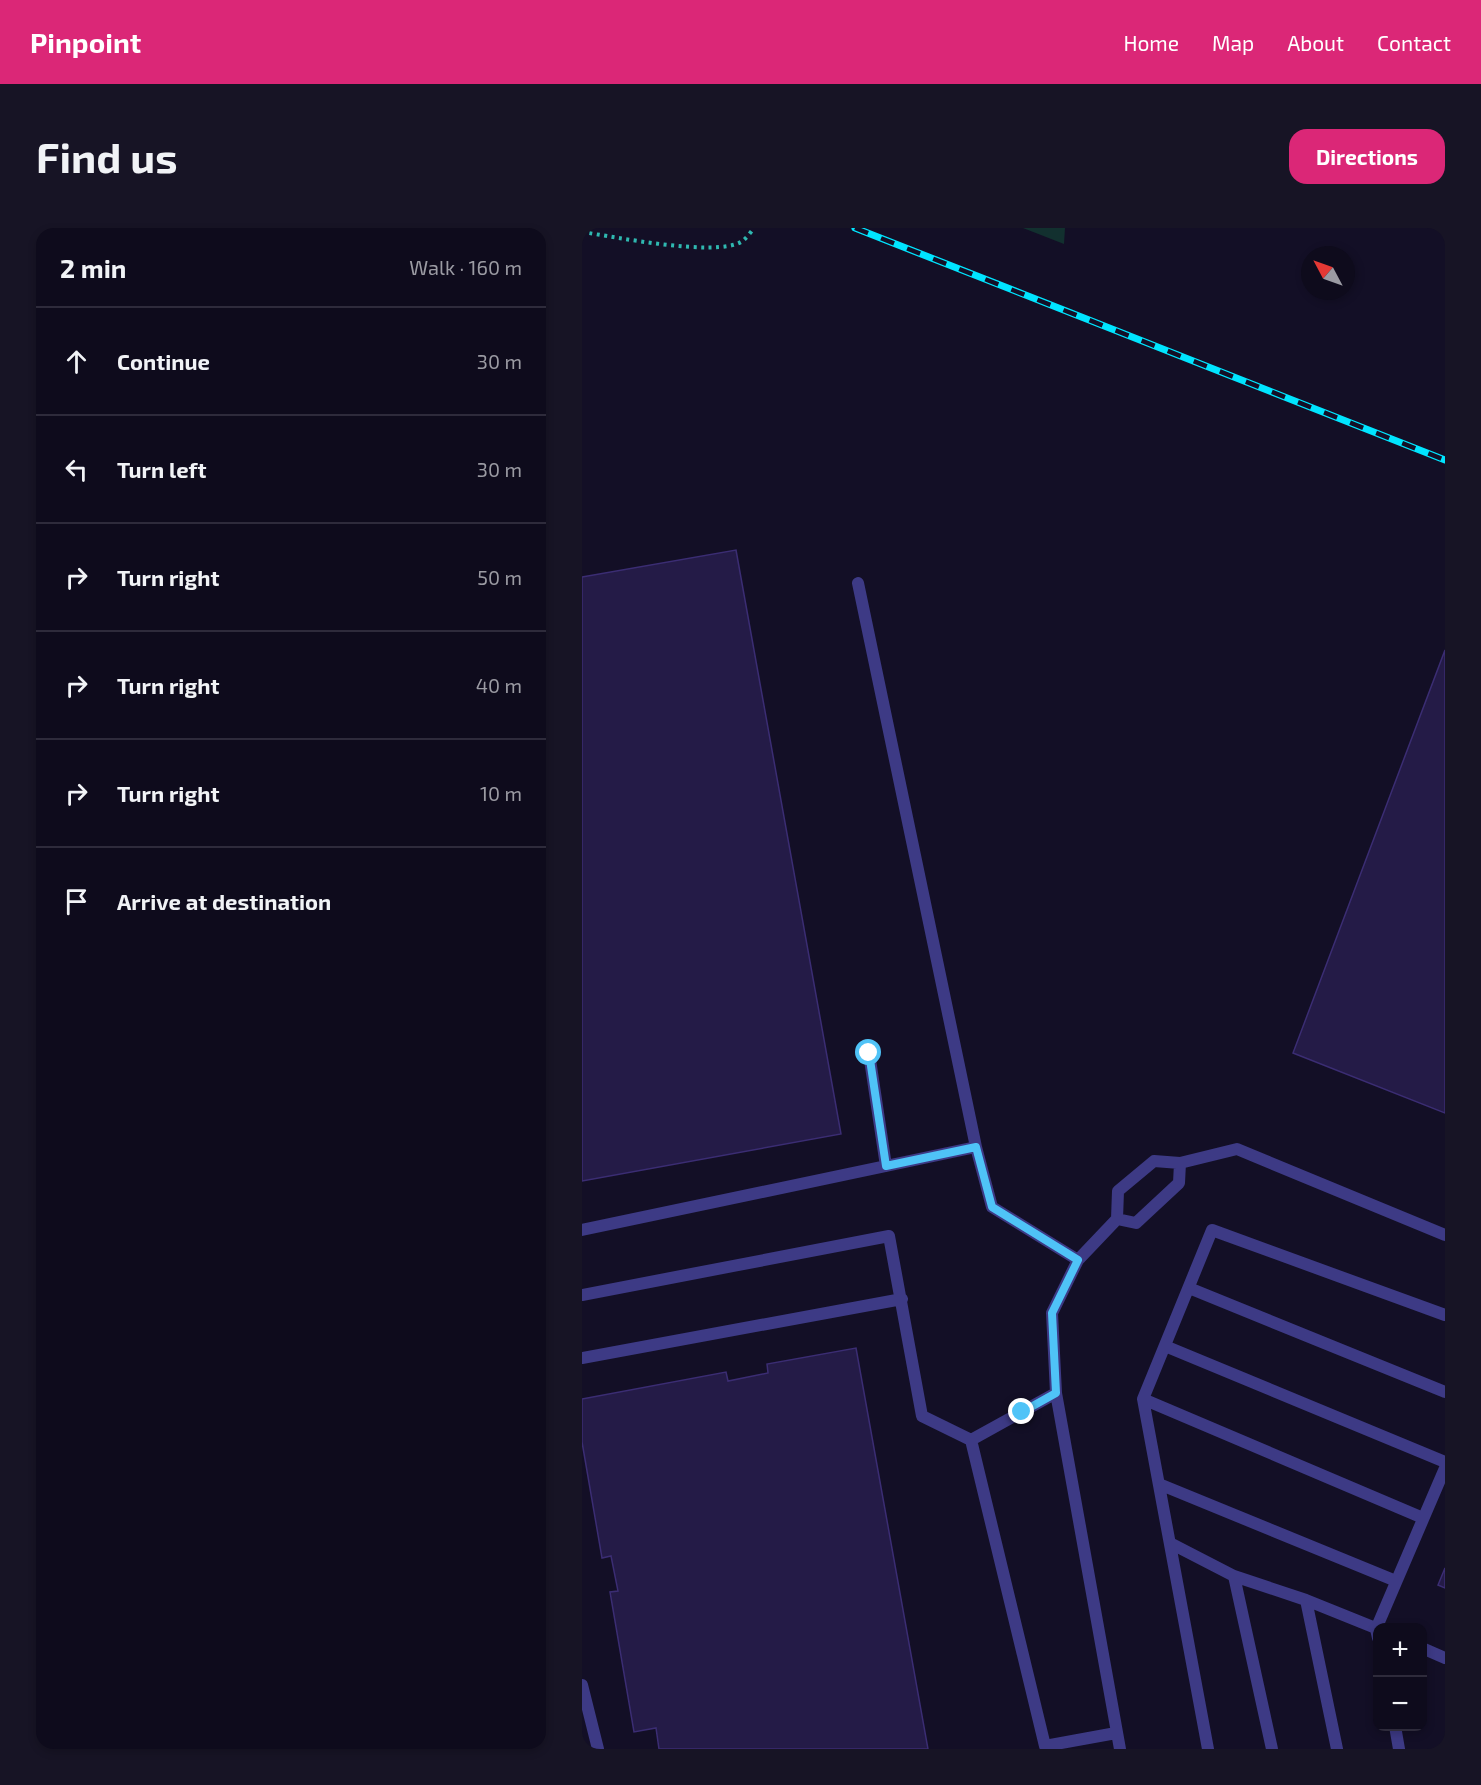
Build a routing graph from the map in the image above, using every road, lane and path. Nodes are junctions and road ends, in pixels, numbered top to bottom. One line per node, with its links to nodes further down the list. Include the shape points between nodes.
1 (754, 228): 2 (path, via 741,242 697,248)
2 (582, 232)
3 (858, 583): 5 (lane)
4 (869, 1053): 7 (lane)
5 (976, 1147): 7 (lane); 11 (lane, via 992,1207)
6 (1180, 1163): 8 (lane, via 1179,1182 1136,1223); 8 (lane, via 1154,1161 1118,1191); 10 (lane, via 1237,1149)
7 (886, 1166): 9 (lane)
8 (1117, 1219): 11 (lane)
9 (582, 1230)
10 (1445, 1235)
11 (1078, 1260): 19 (lane, via 1052,1313)
12 (1189, 1288): 15 (lane, via 1212,1230); 16 (lane); 18 (lane)
13 (582, 1294): 14 (lane, via 889,1236)
14 (902, 1299): 17 (lane); 21 (lane, via 922,1416)
15 (1445, 1315)
16 (1165, 1346): 20 (lane); 22 (lane)
17 (582, 1358)
18 (1445, 1392)
19 (1056, 1393): 21 (lane); 36 (lane)
20 (1143, 1399): 24 (lane); 25 (lane)
21 (971, 1440): 37 (lane)
22 (1445, 1462)
23 (1445, 1468): 25 (lane)
24 (1159, 1484): 26 (lane); 28 (lane)
25 (1423, 1518): 28 (lane)
26 (1170, 1543): 27 (lane); 40 (lane)
27 (1234, 1576): 29 (lane); 41 (lane)
28 (1396, 1581): 30 (lane)
29 (1306, 1600): 31 (lane); 42 (lane)
30 (1380, 1623)
31 (1373, 1630)
32 (1427, 1650): 33 (lane)
33 (1445, 1658)
34 (582, 1685): 38 (lane)
35 (1396, 1731): 43 (lane)
36 (1116, 1733): 37 (lane); 39 (lane)
37 (1045, 1747)
38 (598, 1749)
39 (1120, 1749)
40 (1208, 1749)
41 (1272, 1749)
42 (1337, 1749)
43 (1399, 1749)

